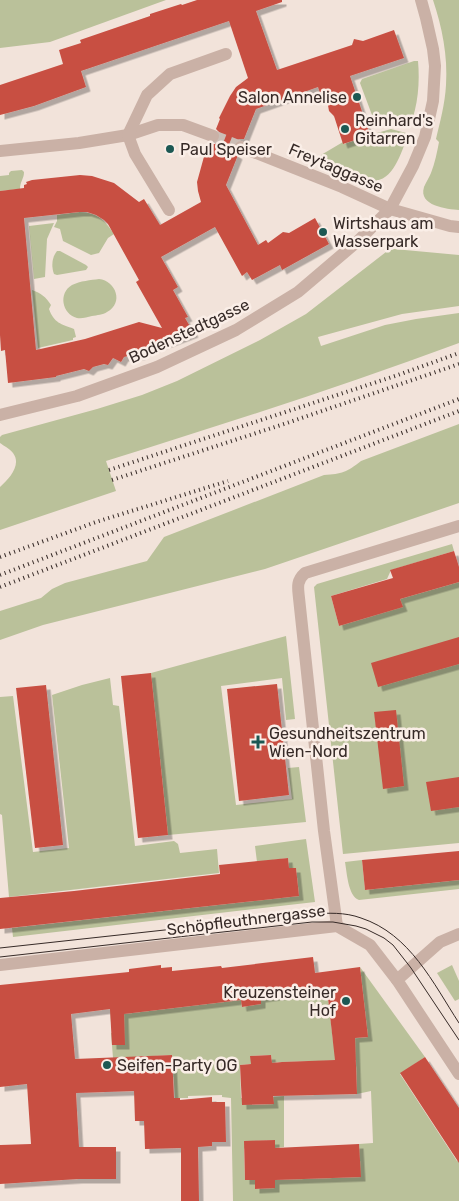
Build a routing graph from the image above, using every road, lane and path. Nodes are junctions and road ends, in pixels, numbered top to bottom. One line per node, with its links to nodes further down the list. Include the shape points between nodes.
1 (421, 0): 7 (street, Bodenstedtgasse, via 433,49 433,101 413,166)
2 (226, 54): 3 (street, via 170,74 147,95)
3 (128, 135): 4 (street, via 158,125 183,125); 6 (street); 8 (street, via 135,154)
4 (213, 136)
5 (240, 147): 7 (street, Freytaggasse, via 342,186)
6 (0, 151)
7 (390, 209): 9 (street, Freytaggasse); 10 (street, Bodenstedtgasse, via 358,242 298,292 236,330 157,367 77,396)
8 (169, 210)
9 (459, 227)
10 (0, 416)
11 (459, 526): 12 (street, via 305,573 297,586)
12 (337, 926): 14 (street, Schöpfleuthnergasse); 15 (street, Schöpfleuthnergasse, via 370,946)
13 (459, 934): 15 (street, via 440,942)
14 (0, 965)
15 (397, 980): 16 (street, Schöpfleuthnergasse)
16 (459, 1074)

